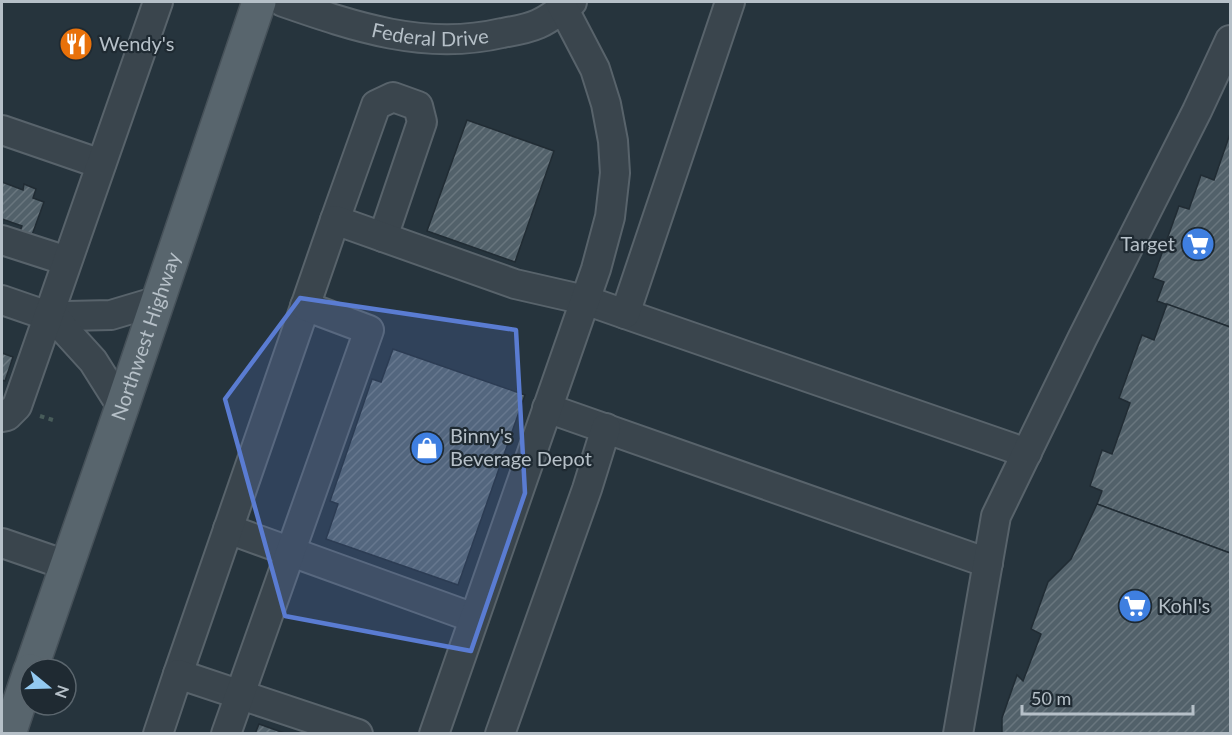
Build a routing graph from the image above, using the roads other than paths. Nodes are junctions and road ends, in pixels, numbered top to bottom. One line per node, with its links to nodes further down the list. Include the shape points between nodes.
1 (158, 2): 7 (lane)
2 (730, 2): 16 (lane)
3 (260, 3): 4 (lane, Federal Drive, via 400,37 442,40 479,39 538,24); 14 (main road, Northwest Highway)
4 (565, 3): 13 (lane, via 578,39 595,69 614,141 610,217)
5 (1230, 40): 22 (lane)
6 (2, 130): 7 (lane)
7 (101, 164): 11 (lane)
8 (336, 220): 9 (lane); 9 (lane, via 376,105 393,97 418,106 422,122); 15 (lane)
9 (383, 237): 13 (lane, via 515,284)
10 (2, 240): 11 (lane)
11 (67, 261): 17 (lane)
12 (2, 300): 17 (lane)
13 (585, 300): 16 (lane); 19 (lane)
14 (158, 301): 17 (lane, via 111,315); 18 (main road, Northwest Highway)
15 (305, 306): 23 (lane); 25 (lane, via 369,330)
16 (625, 314): 22 (lane)
17 (53, 318): 18 (lane, via 93,361); 20 (lane, via 17,406)
18 (122, 407): 27 (main road, Northwest Highway)
19 (547, 408): 21 (lane); 28 (lane)
20 (2, 417)
21 (606, 428): 26 (lane); 38 (lane)
22 (1027, 453): 26 (lane, via 996,516)
23 (228, 529): 25 (lane); 30 (lane)
24 (2, 543): 27 (lane)
25 (290, 553): 28 (lane); 31 (lane)
26 (988, 562): 39 (lane)
27 (66, 565): 29 (main road, Northwest Highway)
28 (474, 618): 37 (lane)
29 (34, 657)
30 (178, 674): 31 (lane); 34 (lane)
31 (240, 694): 35 (lane); 36 (lane)
32 (18, 707): 33 (main road, Northwest Highway)
33 (9, 734)
34 (158, 734)
35 (226, 734)
36 (358, 734)
37 (434, 734)
38 (500, 734)
39 (958, 734)

